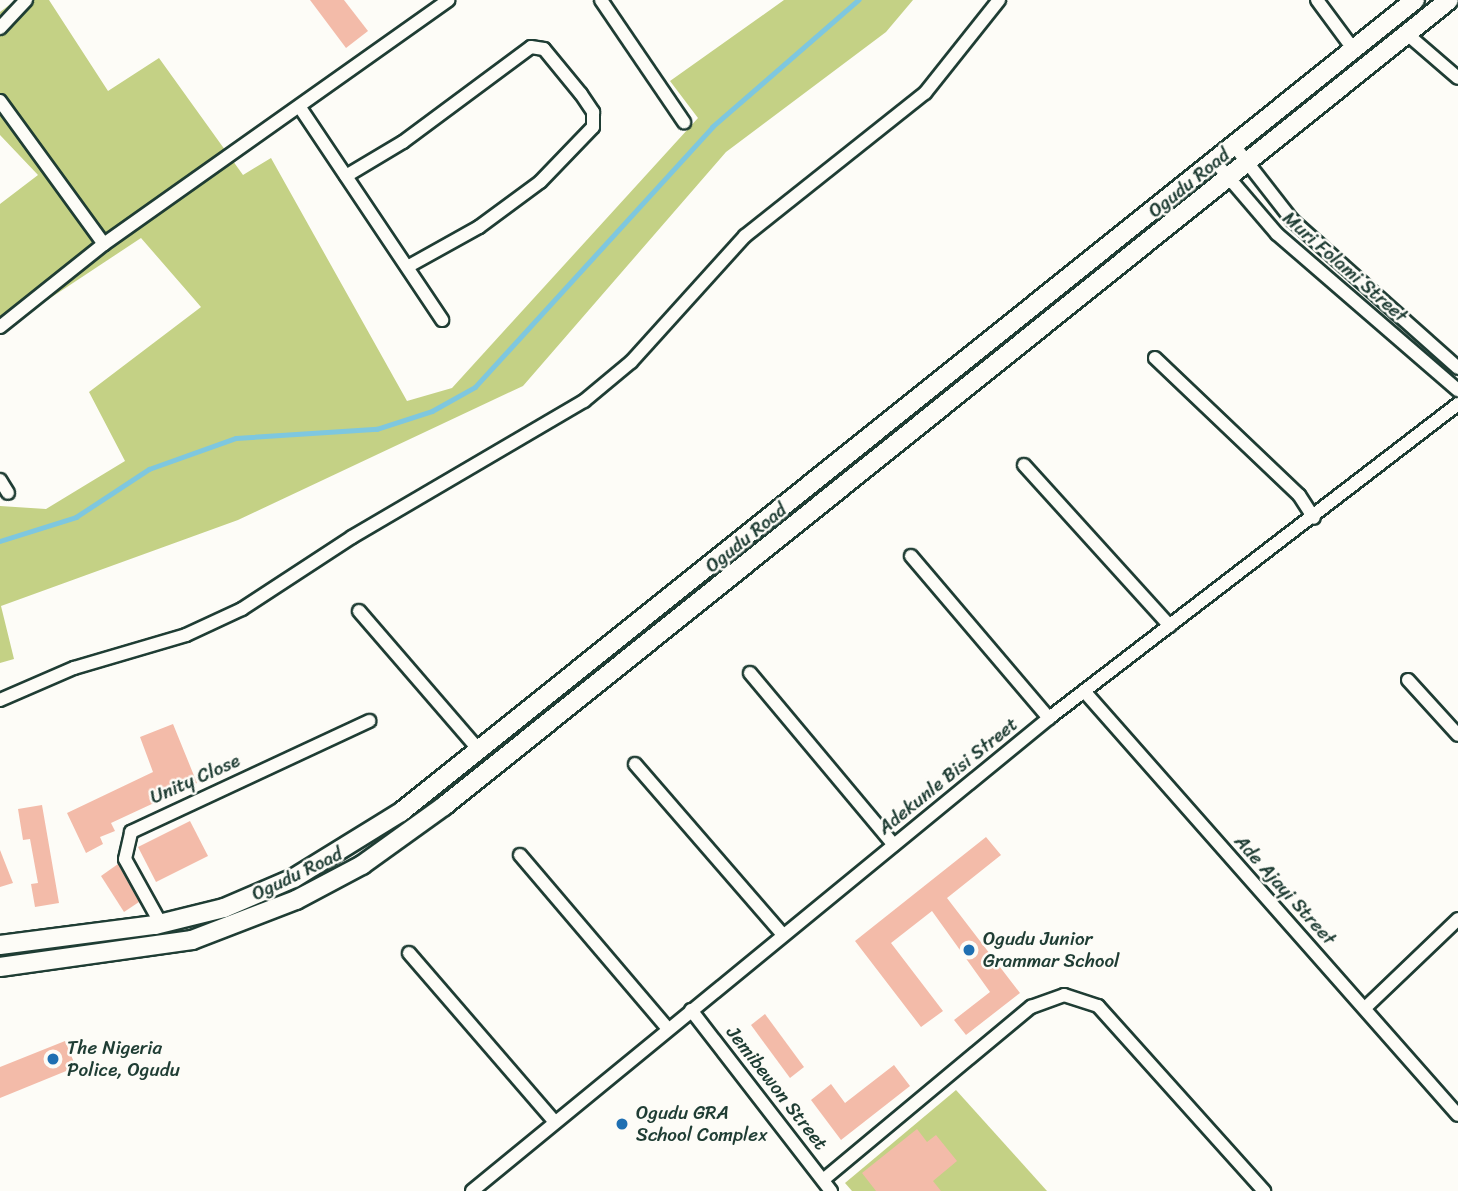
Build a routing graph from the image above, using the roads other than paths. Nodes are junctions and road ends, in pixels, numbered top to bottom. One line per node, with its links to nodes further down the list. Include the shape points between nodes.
1 (26, 0): 8 (street)
2 (447, 0): 13 (street, via 378,46)
3 (601, 0): 14 (street)
4 (999, 0): 40 (street, via 925,93 745,236 631,362 584,401 352,537 242,609 186,635 74,668)
5 (1317, 0): 10 (street)
6 (1415, 0): 10 (main road, Ogudu Road)
7 (1449, 0): 9 (main road, Ogudu Road)
8 (0, 28)
9 (1407, 34): 11 (street); 17 (main road, Ogudu Road)
10 (1354, 50): 15 (main road, Ogudu Road)
11 (1458, 78)
12 (0, 101): 20 (street)
13 (300, 109): 18 (street); 20 (street)
14 (684, 122)
15 (1236, 148): 16 (main road, Ogudu Road); 17 (street)
16 (1217, 164): 19 (street, Muri Folami Street); 36 (main road, Ogudu Road)
17 (1248, 164): 19 (main road, Ogudu Road); 25 (street, via 1292,220)
18 (346, 176): 21 (street); 21 (street, via 403,142 531,47 544,49 581,94 593,112 593,127 540,182 479,226)
19 (1228, 179): 26 (street, Muri Folami Street, via 1277,234); 39 (main road, Ogudu Road)
20 (104, 244): 23 (street)
21 (407, 267): 22 (street)
22 (442, 320)
23 (0, 327)
24 (1155, 358): 31 (street, via 1299,495)
25 (1458, 368)
26 (1458, 390)
27 (1458, 404): 31 (street, Adekunle Bisi Street)
28 (1024, 465): 34 (street)
29 (0, 480): 30 (street)
30 (8, 493)
31 (1314, 518): 34 (street, Adekunle Bisi Street)
32 (911, 556): 41 (street)
33 (359, 611): 44 (street)
34 (1170, 626): 38 (street, Adekunle Bisi Street)
35 (750, 673): 46 (street)
36 (567, 680): 39 (main road); 44 (main road, Ogudu Road)
37 (1408, 680): 43 (street)
38 (1084, 691): 41 (street, Adekunle Bisi Street); 54 (street, Ade Ajayi Street)
39 (580, 697): 53 (main road, Ogudu Road, via 395,843 296,900 162,947)
40 (0, 700)
41 (1049, 718): 46 (street, Adekunle Bisi Street)
42 (369, 721): 49 (street, Unity Close, via 131,832 125,859)
43 (1458, 736)
44 (479, 750): 49 (main road, Ogudu Road, via 401,812 294,878 224,908)
45 (635, 764): 50 (street)
46 (894, 845): 50 (street, Adekunle Bisi Street)
47 (520, 855): 56 (street)
48 (1458, 919): 54 (street)
49 (161, 924): 51 (main road, Ogudu Road)
50 (783, 935): 55 (street, Adekunle Bisi Street)
51 (0, 944)
52 (408, 953): 58 (street)
53 (0, 967)
54 (1365, 1008): 57 (street, Ade Ajayi Street)
55 (691, 1010): 56 (street, Adekunle Bisi Street); 59 (street, Jemibewon Street)
56 (668, 1029): 58 (street, Adekunle Bisi Street)
57 (1458, 1115)
58 (554, 1121): 60 (street, Adekunle Bisi Street)
59 (827, 1186): 61 (street, via 1031,1007 1064,995 1098,1006)
60 (472, 1191)
61 (1265, 1191)

